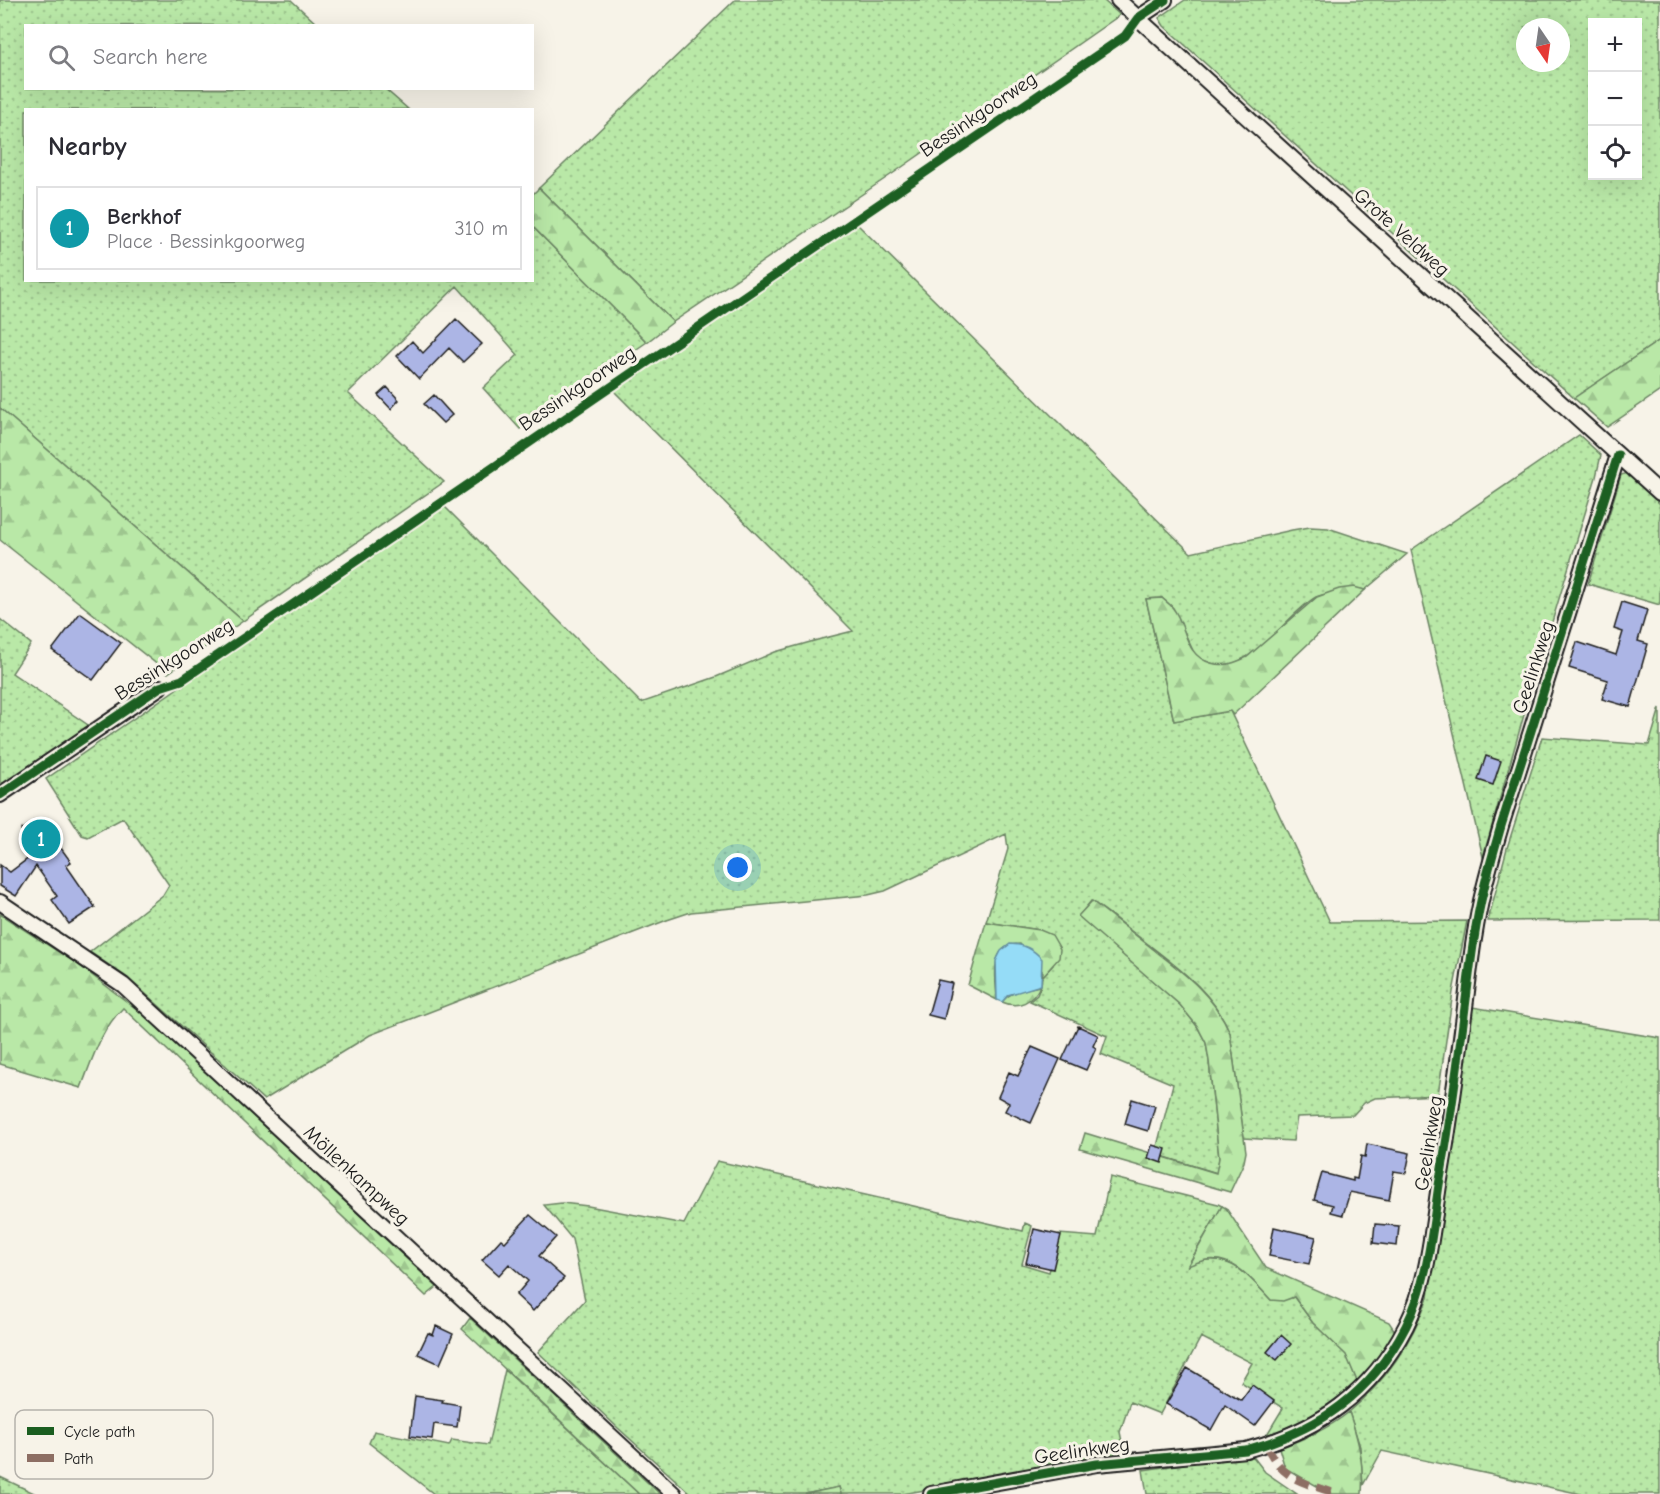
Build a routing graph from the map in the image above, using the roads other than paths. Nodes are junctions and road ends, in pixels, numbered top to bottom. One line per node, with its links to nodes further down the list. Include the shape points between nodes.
1 (1118, 0): 3 (street, Grote Veldweg)
2 (1165, 0): 3 (street)
3 (1138, 18): 4 (street, Grote Veldweg)
4 (1618, 455): 5 (street, Grote Veldweg); 10 (street, Geelinkweg, via 1483,888 1426,1266 1407,1325 1378,1371 1343,1404 1310,1426 1266,1445 1216,1454 1097,1464)
5 (1660, 493)
6 (160, 687): 7 (street, Bessinkgoorweg)
7 (0, 795)
8 (0, 902): 9 (street, Möllenkampweg, via 123,985)
9 (674, 1494)
10 (931, 1494)

